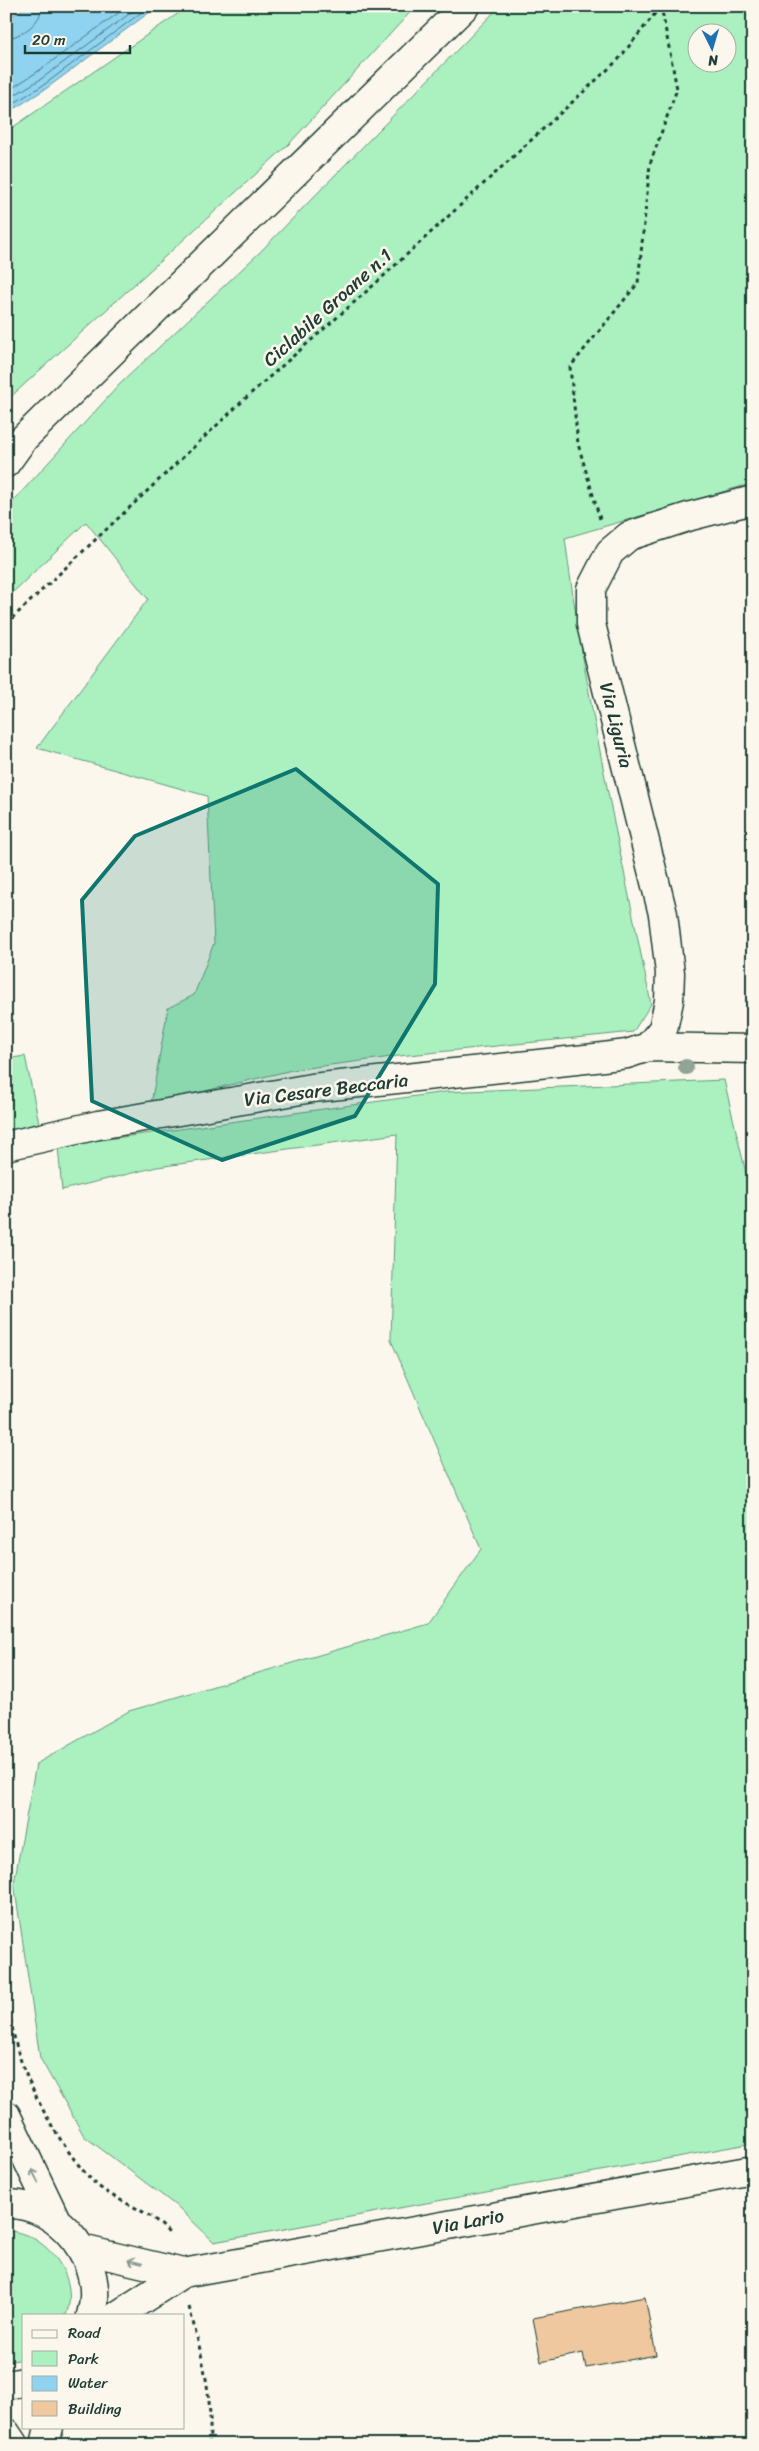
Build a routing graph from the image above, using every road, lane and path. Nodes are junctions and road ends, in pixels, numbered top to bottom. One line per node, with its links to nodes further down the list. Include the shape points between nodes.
1 (465, 6): 3 (street)
2 (661, 6): 6 (path, via 677,89 650,164 638,283 570,367 578,444); 7 (path, Ciclabile Groane n.1, via 618,60 249,395)
3 (15, 444): 4 (street)
4 (6, 463)
5 (753, 500): 6 (street, Via Liguria, via 648,529 629,536)
6 (610, 552): 8 (street, Via Liguria, via 590,589 591,624 663,914 670,973 663,1028)
7 (6, 624)
8 (648, 1047): 9 (street, Via Cesare Beccaria); 10 (street, Via Cesare Beccaria, via 627,1054 595,1058 312,1088 185,1109)
9 (753, 1049)
10 (6, 1146)
11 (6, 1996): 17 (path, via 19,2056 46,2117 96,2184 115,2198 149,2214 163,2226 173,2239)
12 (6, 2115): 15 (street, one-way to 12)
13 (753, 2170): 17 (street, Via Lario)
14 (6, 2204): 15 (street, via 35,2209)
15 (56, 2220): 16 (street)
16 (81, 2249): 17 (street, Via Lario, one-way to 16); 18 (street, via 93,2278)
17 (183, 2273): 19 (street, Via Lario); 26 (path, via 210,2401)
18 (91, 2314)
19 (120, 2314)
20 (22, 2382): 21 (street)
21 (6, 2385)
22 (49, 2428): 25 (street)
23 (6, 2433): 24 (street)
24 (14, 2445)
25 (45, 2445)
26 (209, 2445)

